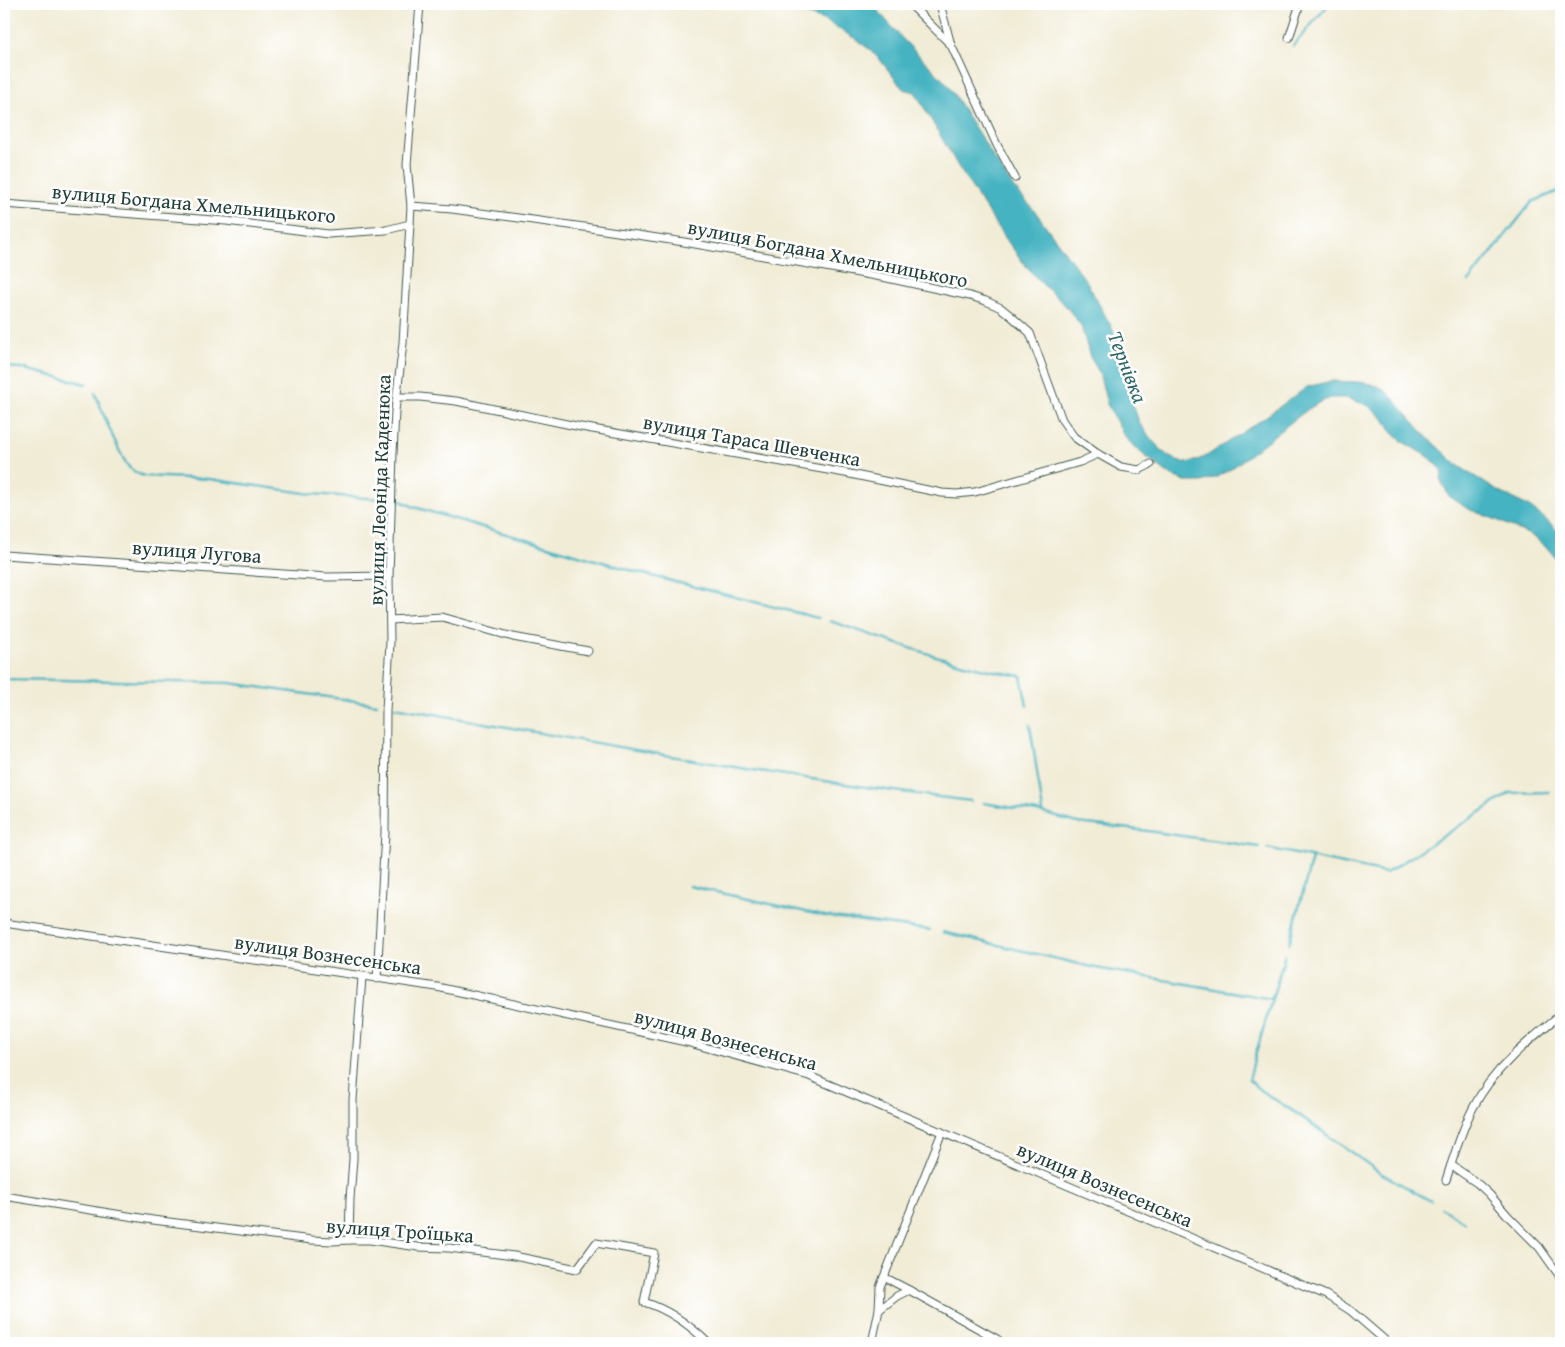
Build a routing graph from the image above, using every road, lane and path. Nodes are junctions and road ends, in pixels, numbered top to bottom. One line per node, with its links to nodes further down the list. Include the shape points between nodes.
1 (420, 4): 9 (street, вулиця Леоніда Каденюка, via 408,165)
2 (910, 4): 6 (street)
3 (940, 4): 6 (street)
4 (1300, 4): 5 (street)
5 (1289, 38)
6 (951, 45): 7 (street)
7 (1015, 178)
8 (4, 204): 10 (street, вулиця Богдана Хмельницького, via 226,221 328,234 386,230)
9 (411, 206): 10 (street, вулиця Леоніда Каденюка); 12 (street, вулиця Богдана Хмельницького, via 499,215 684,242 887,278 986,301 1006,312 1030,333 1062,420 1074,437)
10 (410, 224): 11 (street, вулиця Леоніда Каденюка)
11 (397, 397): 12 (street, вулиця Тараса Шевченка, via 456,402 942,493 974,492); 15 (street, вулиця Леоніда Каденюка)
12 (1098, 454): 13 (street, вулиця Богдана Хмельницького, via 1128,469 1139,470)
13 (1151, 464)
14 (4, 555): 15 (street, вулиця Лугова, via 327,577)
15 (389, 576): 16 (street, вулиця Леоніда Каденюка)
16 (390, 620): 17 (street, via 442,617 513,637); 20 (street, вулиця Леоніда Каденюка, via 385,833)
17 (588, 651)
18 (4, 923): 19 (street, вулиця Вознесенська)
19 (362, 976): 20 (street, вулиця Вознесенська); 26 (street, via 352,1100)
20 (376, 979): 22 (street, вулиця Вознесенська, via 437,987 686,1042 769,1064 809,1076)
21 (1561, 1014): 23 (street, via 1514,1054 1479,1097)
22 (942, 1132): 27 (street); 34 (street, вулиця Вознесенська, via 1326,1295 1351,1311)
23 (1451, 1165): 24 (street); 28 (street, via 1489,1194 1539,1246)
24 (1446, 1180)
25 (4, 1196): 26 (street, вулиця Троїцька, via 153,1220 312,1240)
26 (349, 1240): 31 (street, вулиця Троїцька, via 514,1256 576,1268 596,1243 654,1253 644,1302 674,1315)
27 (884, 1276): 29 (street); 30 (street)
28 (1561, 1278)
29 (909, 1290): 30 (street); 33 (street)
30 (879, 1310): 32 (street)
31 (708, 1343)
32 (872, 1343)
33 (1002, 1343)
34 (1388, 1343)

